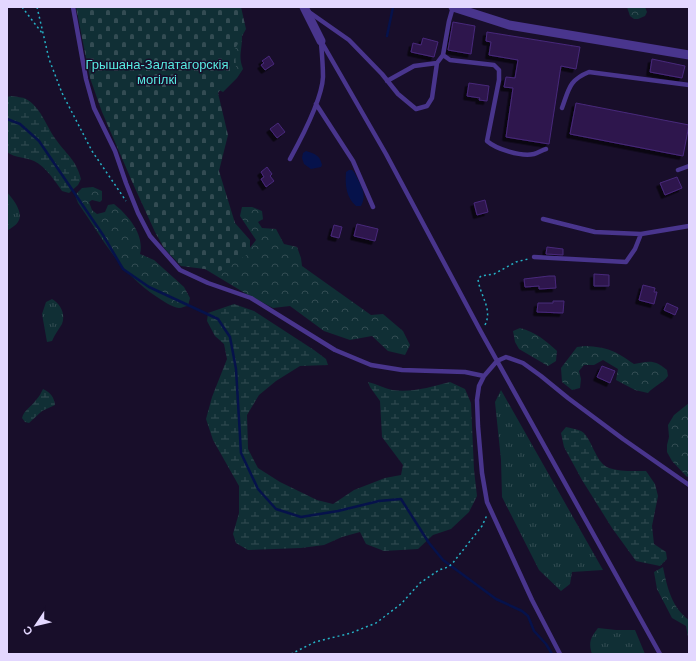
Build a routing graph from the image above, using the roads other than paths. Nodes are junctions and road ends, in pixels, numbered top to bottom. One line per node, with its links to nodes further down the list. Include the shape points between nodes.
1 (72, 7): 22 (lane, via 94,108 115,151 135,205 150,236 180,270 251,298 336,350 371,365 402,370 466,372)
2 (453, 7): 5 (lane); 6 (street, via 509,25)
3 (305, 9): 4 (street); 8 (lane, via 349,40)
4 (321, 41): 10 (lane, via 323,78); 21 (lane)
5 (443, 55): 7 (lane); 12 (lane, via 450,60 494,65 499,70 487,141 514,153 533,154)
6 (689, 55)
7 (436, 63): 8 (lane, via 414,66); 8 (lane, via 432,98 428,106 416,109 398,94)
8 (387, 80)
9 (689, 85): 11 (lane, via 589,72 579,76 571,84)
10 (316, 104): 13 (lane); 16 (lane, via 353,161)
11 (562, 108)
12 (546, 149)
13 (290, 160)
14 (689, 166): 15 (lane)
15 (678, 170)
16 (373, 207)
17 (543, 219): 19 (lane, via 595,232)
18 (689, 226): 19 (lane)
19 (641, 234): 20 (lane, via 626,262)
20 (534, 257)
21 (497, 361): 22 (lane); 23 (lane, via 506,357 523,363 616,435); 25 (lane)
22 (484, 376): 24 (lane, via 478,400 478,426 487,502)
23 (689, 485)
24 (560, 654)
25 (660, 654)

